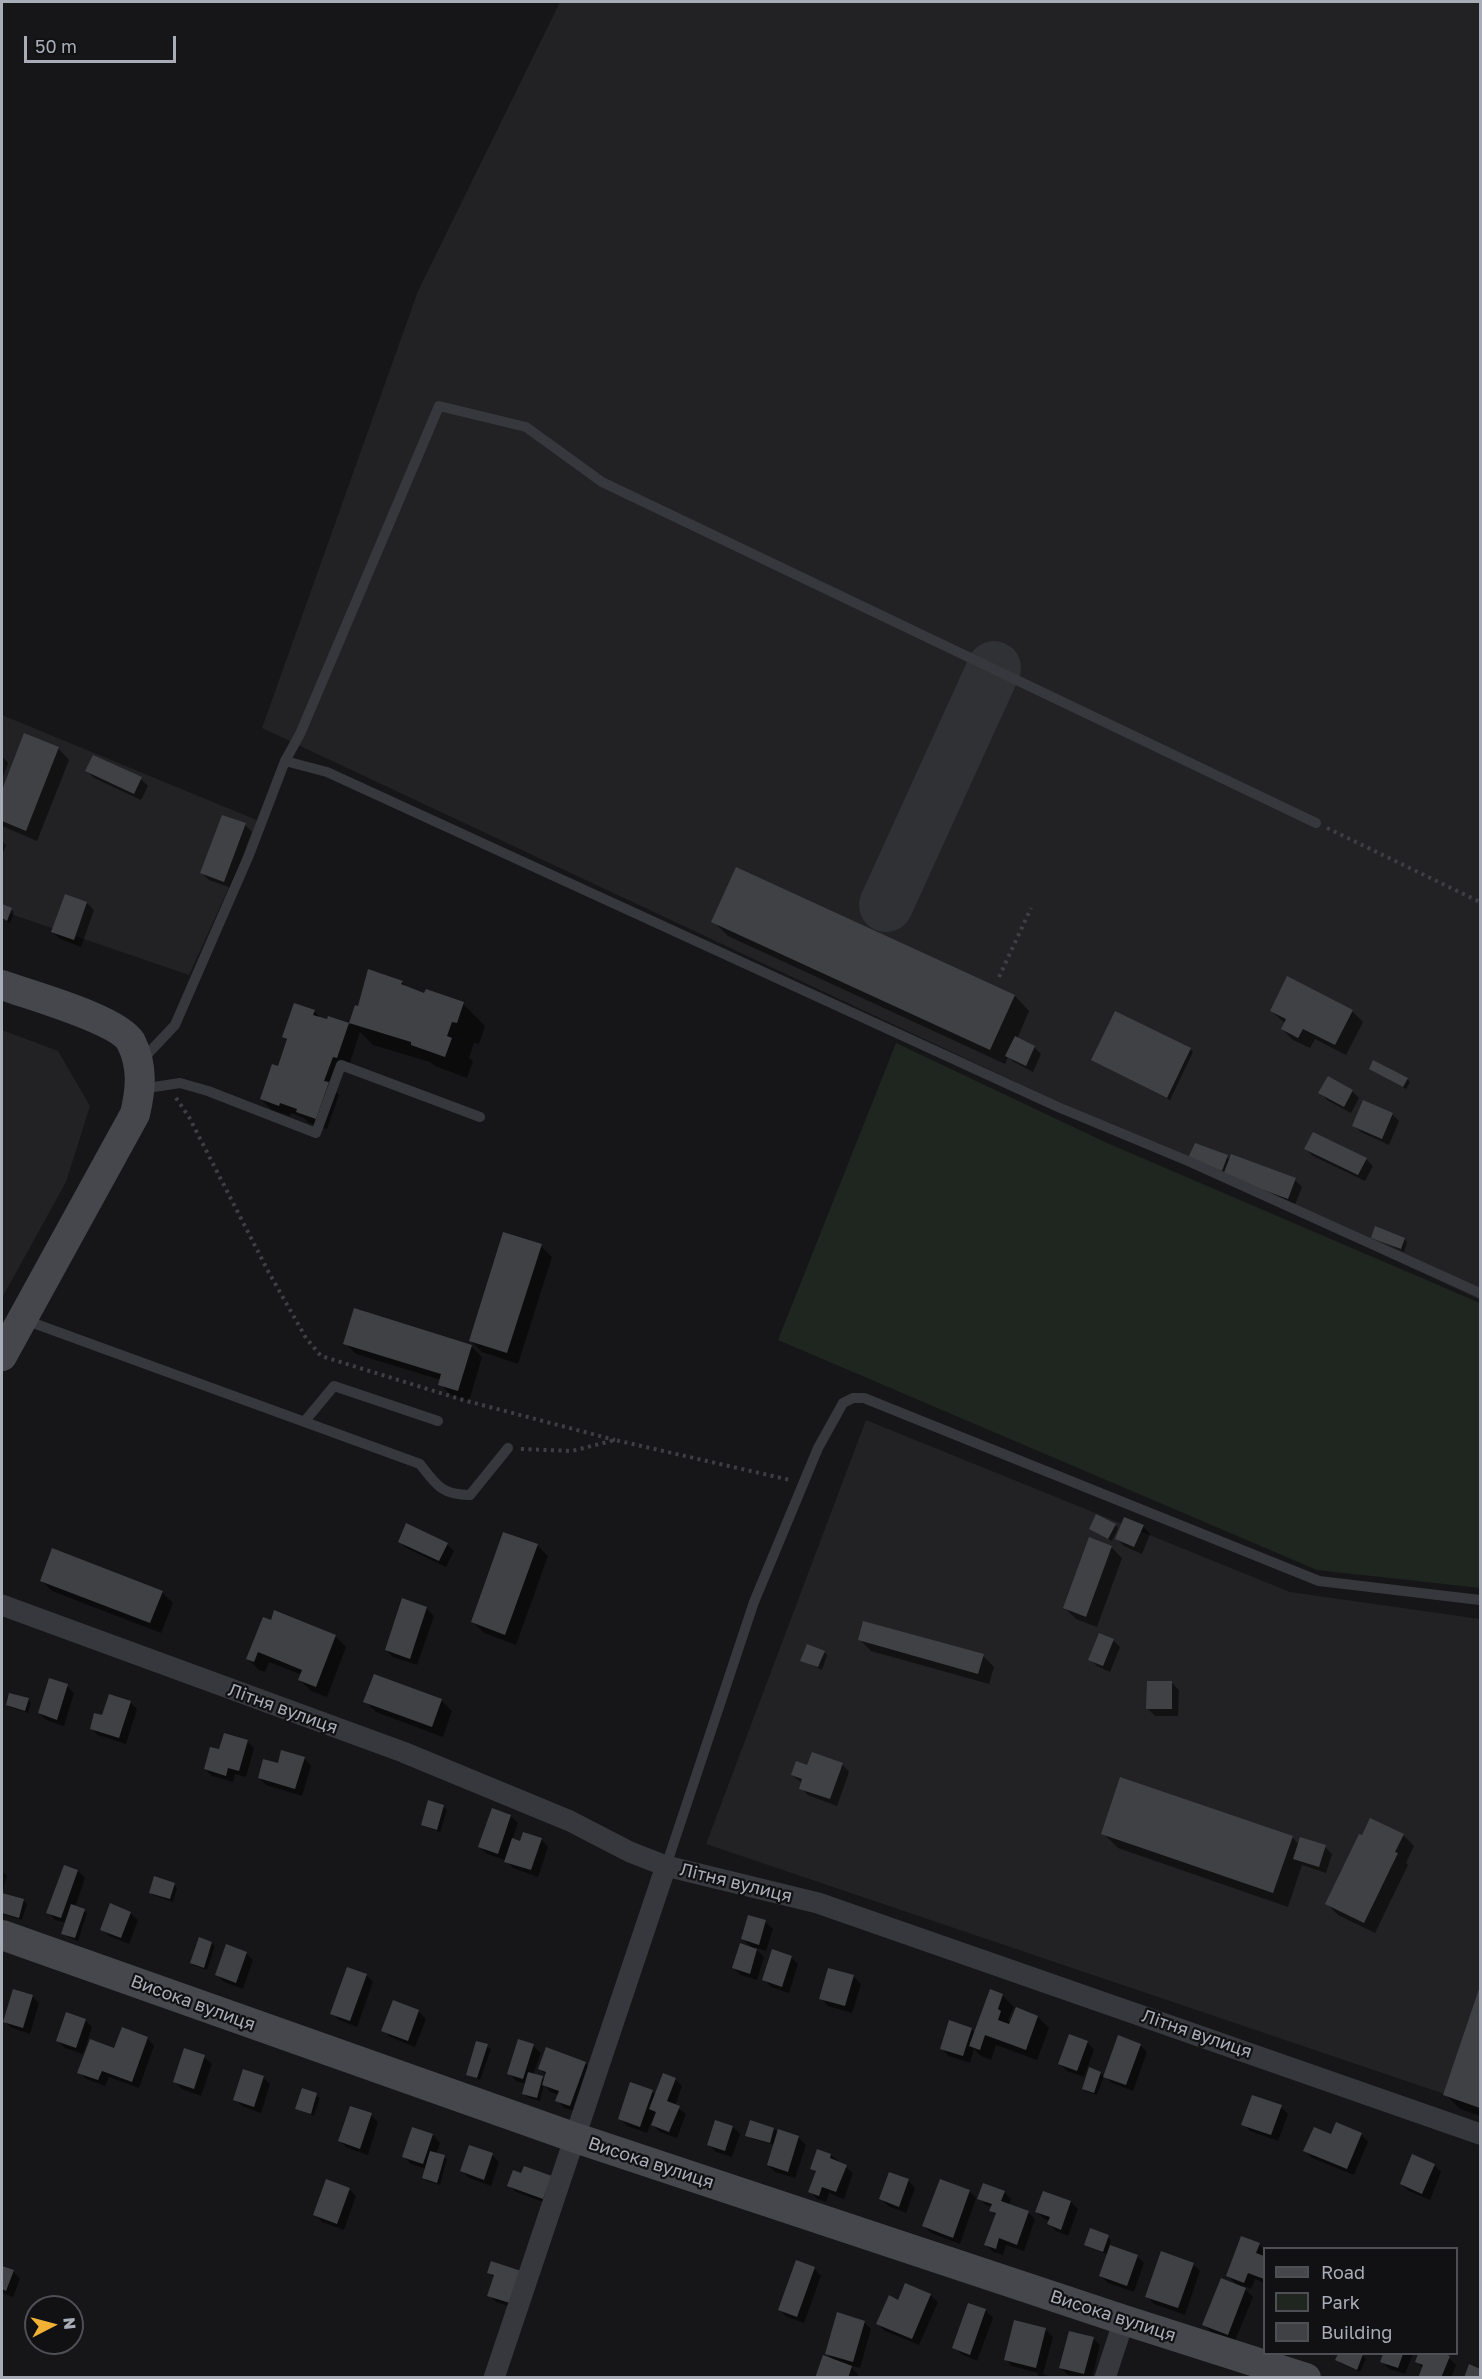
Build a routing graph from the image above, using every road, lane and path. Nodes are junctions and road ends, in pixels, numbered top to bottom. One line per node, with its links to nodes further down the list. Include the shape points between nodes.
1 (285, 761): 2 (lane, via 300,734 439,406 526,427 602,482); 7 (lane, via 249,855); 9 (lane, via 327,772 1058,1107 1188,1161)
2 (1316, 823): 3 (path)
3 (1480, 902)
4 (1031, 908): 5 (path)
5 (999, 978)
6 (2, 985): 7 (street, via 105,1022 130,1040)
7 (149, 1080): 8 (lane, via 208,1091 316,1133 341,1065); 10 (street, via 135,1114); 14 (path, via 189,1117 263,1261 321,1356 463,1400)
8 (480, 1117)
9 (1480, 1293)
10 (22, 1319): 11 (street); 13 (lane)
11 (2, 1356)
12 (438, 1420): 13 (lane, via 334,1386)
13 (304, 1422): 15 (lane, via 420,1464 451,1495 470,1495)
14 (615, 1440): 15 (path, via 572,1451); 16 (path)
15 (508, 1448)
16 (804, 1483): 17 (lane, via 843,1403 864,1398 1319,1581); 19 (lane, via 754,1602)
17 (1480, 1600)
18 (2, 1605): 19 (street, Літня вулиця, via 404,1752)
19 (666, 1866): 21 (street, Літня вулиця, via 818,1903); 22 (street)
20 (2, 1935): 22 (street, Висока вулиця)
21 (1480, 2133)
22 (573, 2138): 23 (street, Висока вулиця); 24 (street)
23 (1124, 2320): 25 (street); 26 (street, Висока вулиця)
24 (494, 2378)
25 (1105, 2378)
26 (1306, 2378)

